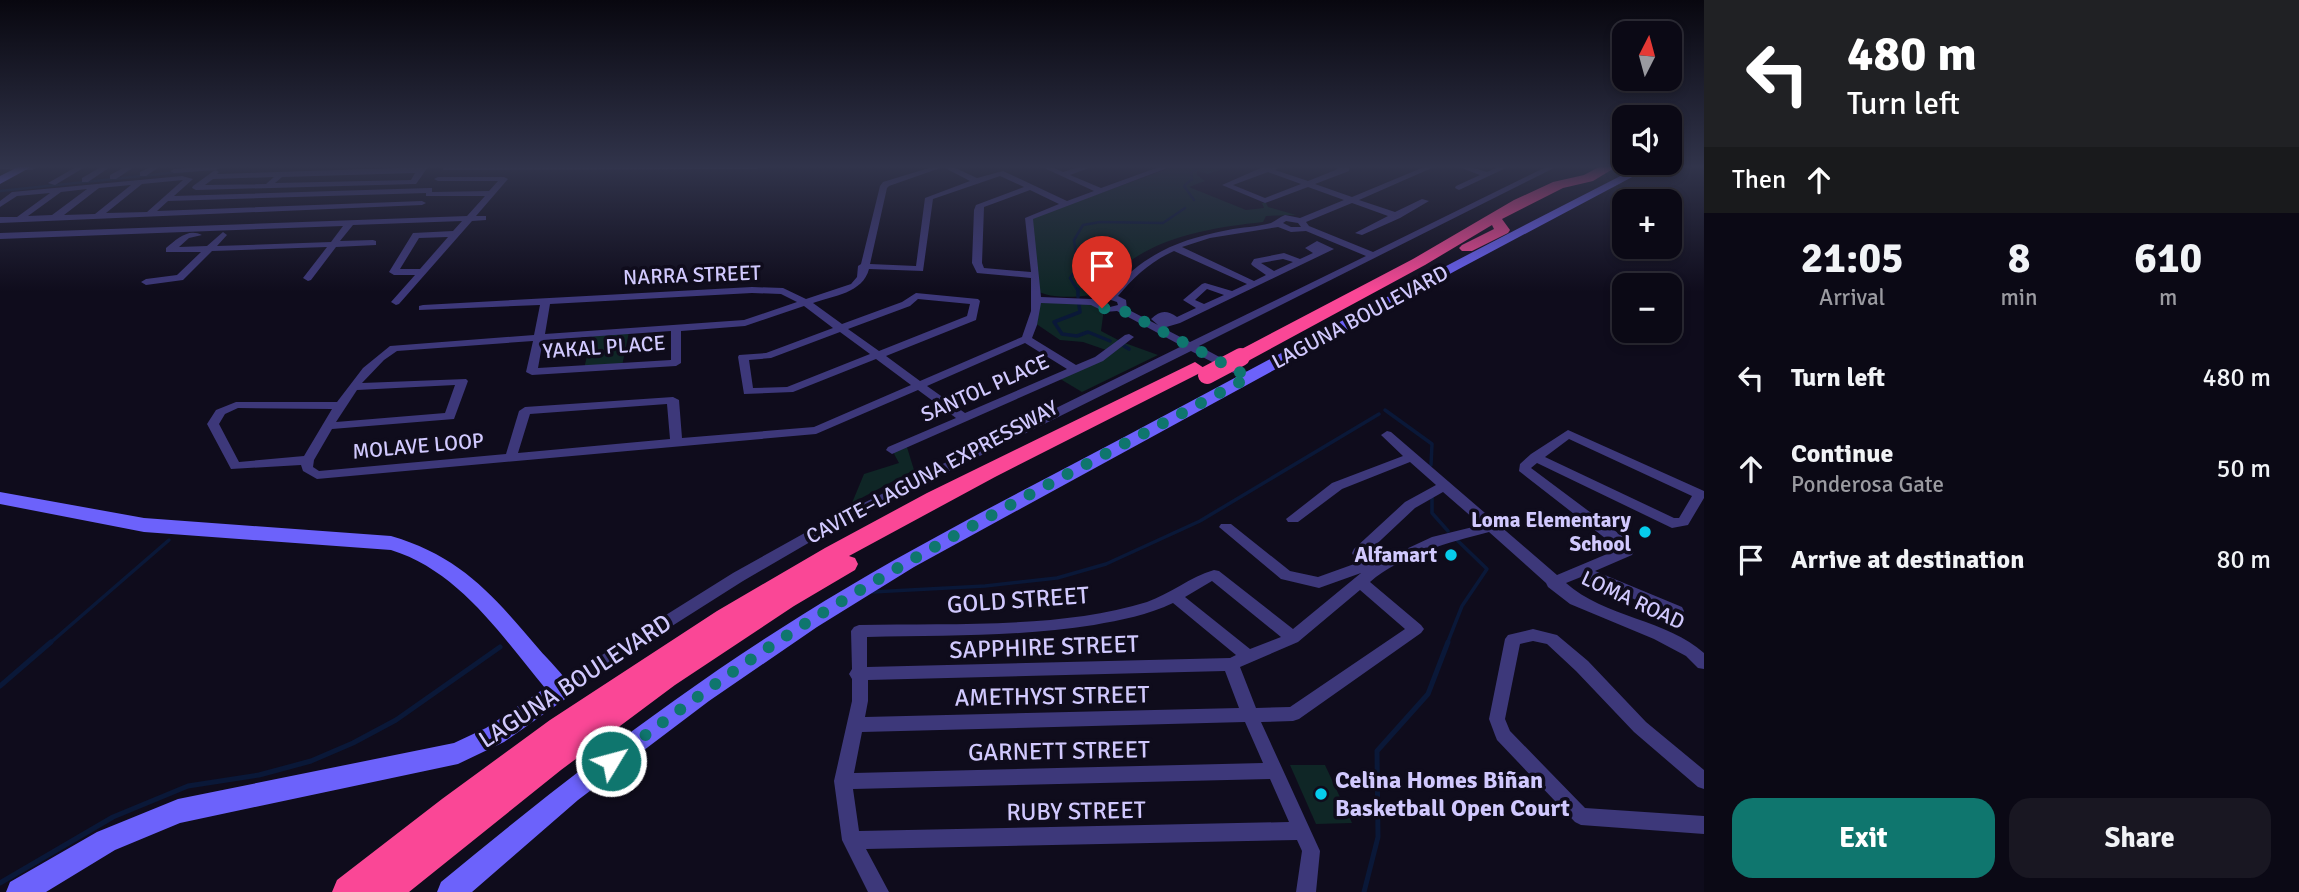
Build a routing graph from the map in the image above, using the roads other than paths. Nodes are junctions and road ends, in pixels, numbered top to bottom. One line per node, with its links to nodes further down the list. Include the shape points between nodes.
1 (34, 209): 26 (street)
2 (67, 209): 23 (street)
3 (107, 209): 22 (street)
4 (156, 209): 20 (street)
5 (298, 209): 19 (street)
6 (418, 209): 28 (street)
7 (479, 209): 24 (street)
8 (878, 209): 50 (street, MOLAVE LOOP)
9 (928, 209): 50 (street, via 919,269)
10 (979, 209): 52 (street, via 976,263 980,271)
11 (1054, 209): 52 (street, via 1029,218)
12 (1337, 209): 32 (street)
13 (1377, 209): 21 (street)
14 (1411, 209): 21 (street)
15 (1468, 209): 48 (street, LAGUNA BOULEVARD)
16 (1490, 209): 73 (highway, CAVITE–LAGUNA EXPRESSWAY)
17 (1510, 209): 73 (highway, CAVITE–LAGUNA EXPRESSWAY, via 1493,217 1503,230 1443,261 1419,262)
18 (1567, 209): 77 (main road, LAGUNA BOULEVARD)
19 (268, 210): 20 (street); 33 (street)
20 (149, 214): 22 (street); 35 (street)
21 (1397, 216): 37 (street)
22 (97, 217): 23 (street)
23 (54, 218): 26 (street)
24 (472, 218): 25 (street); 28 (street); 39 (street)
25 (483, 218)
26 (19, 219): 27 (street)
27 (0, 220)
28 (408, 221): 30 (street)
29 (1279, 223): 32 (street, via 1285,218); 44 (street)
30 (386, 225): 31 (street); 43 (street)
31 (348, 226): 33 (street); 34 (street); 41 (street)
32 (1303, 226): 48 (street)
33 (253, 227): 35 (street)
34 (310, 231): 36 (street); 42 (street)
35 (131, 232): 40 (street)
36 (263, 233): 38 (street); 45 (street)
37 (1359, 233)
38 (223, 234): 46 (street); 46 (street, via 187,236 169,250)
39 (457, 234): 51 (street); 51 (street, via 416,235 394,272)
40 (0, 236)
41 (335, 245): 42 (street); 43 (street); 54 (street)
42 (298, 246): 45 (street)
43 (370, 246)
44 (1174, 247): 56 (street); 58 (street, via 1157,253 1133,272)
45 (249, 248): 46 (street)
46 (207, 249): 55 (street, via 180,278)
47 (1320, 253): 49 (street)
48 (1370, 257): 75 (street, LAGUNA BOULEVARD)
49 (1300, 262): 53 (street); 53 (street, via 1284,256 1257,261)
50 (863, 267): 63 (street, MOLAVE LOOP, via 862,278 853,286)
51 (422, 272): 61 (street)
52 (1034, 275): 59 (street)
53 (1273, 275): 56 (street)
54 (308, 278)
55 (146, 282)
56 (1254, 284): 57 (street)
57 (1233, 294): 65 (street); 65 (street, via 1205,286 1188,300)
58 (1113, 296): 62 (street, via 1100,296); 66 (street, via 1123,302)
59 (1037, 300): 62 (street); 72 (street, via 1035,323)
60 (546, 301): 63 (street, NARRA STREET, via 752,290 783,291); 64 (street, NARRA STREET); 71 (street, YAKAL PLACE)
61 (396, 302)
62 (1095, 302): 66 (street, via 1104,309)
63 (806, 303): 68 (street, MOLAVE LOOP, via 745,323); 69 (street, NARRA STREET)
64 (423, 308)
65 (1203, 308): 67 (street)
66 (1120, 309): 75 (street)
67 (1176, 321)
68 (676, 328): 71 (street, MOLAVE LOOP); 71 (street, YAKAL PLACE, via 676,363 532,372)
69 (841, 329): 74 (street, NARRA STREET); 74 (street, via 916,296 975,301 972,318); 74 (street, via 767,356 743,357 748,392 789,390)
70 (1129, 337): 76 (street, SANTOL PLACE, via 1099,359)
71 (539, 338): 78 (street, MOLAVE LOOP, via 394,348 377,358)
72 (1026, 339): 76 (street); 79 (street, MOLAVE LOOP)
73 (1235, 354): 75 (highway, CAVITE–LAGUNA EXPRESSWAY, bridge)
74 (877, 357): 79 (street, NARRA STREET)
75 (1198, 363): 77 (street); 106 (street, LAGUNA BOULEVARD, via 950,465 824,528); 116 (highway, CAVITE–LAGUNA EXPRESSWAY, via 864,537 720,622 565,726); 117 (highway, CAVITE–LAGUNA EXPRESSWAY, via 797,593 682,666 594,728)
76 (1074, 369): 81 (street, SANTOL PLACE)
77 (1249, 377): 118 (main road, LAGUNA BOULEVARD, via 907,562 809,621 569,792)
78 (355, 387): 80 (street, MOLAVE LOOP); 82 (street, via 462,381 450,416)
79 (919, 388): 81 (street, NARRA STREET); 84 (street, MOLAVE LOOP, via 816,430)
80 (342, 406): 82 (street, MOLAVE LOOP); 89 (street, via 236,405 220,412 213,424 235,466)
81 (964, 418): 85 (street, SANTOL PLACE)
82 (328, 426): 89 (street, MOLAVE LOOP)
83 (1387, 436): 88 (street, LOMA ROAD)
84 (676, 442): 86 (street, MOLAVE LOOP); 86 (street, via 673,400 525,411)
85 (892, 450)
86 (510, 457): 89 (street, MOLAVE LOOP, via 317,475 307,468)
87 (1535, 457): 87 (street, via 1672,523 1684,522 1701,497 1697,490 1572,429); 95 (street, via 1525,471 1625,546 1625,554)
88 (1410, 458): 90 (street, LOMA ROAD); 92 (street, via 1336,486)
89 (308, 460)
90 (1443, 486): 94 (street, LOMA ROAD); 96 (street, via 1410,505 1359,553)
91 (0, 498): 106 (main road, via 144,525 391,543 418,550 463,580)
92 (1293, 519)
93 (1226, 527): 96 (street, via 1286,575 1319,583)
94 (1492, 527): 96 (street, via 1437,540); 97 (street, LOMA ROAD)
95 (1584, 572): 97 (street); 99 (street)
96 (1366, 574): 101 (street); 107 (street, AMETHYST STREET, via 1416,629 1293,714)
97 (1553, 583): 103 (street, LOMA ROAD, via 1575,600 1659,635)
98 (1175, 597): 100 (street, GOLD STREET, via 1147,608 1071,624); 101 (street, GOLD STREET, via 1213,575); 102 (street)
99 (1677, 611)
100 (859, 631): 105 (street)
101 (1293, 638): 102 (street)
102 (1249, 657): 104 (street)
103 (1704, 663)
104 (1231, 664): 105 (street, SAPPHIRE STREET); 107 (street)
105 (858, 674): 108 (street, via 860,701)
106 (560, 690): 115 (main road, LAGUNA BOULEVARD, via 495,735 458,753 178,811 106,841)
107 (1250, 715): 108 (street, AMETHYST STREET); 109 (street)
108 (855, 725): 110 (street)
109 (1275, 771): 110 (street, GARNETT STREET); 113 (street)
110 (844, 781): 114 (street)
111 (1704, 781): 112 (street, via 1640,727 1552,639 1532,635 1513,639 1499,726 1581,816)
112 (1704, 825)
113 (1302, 831): 114 (street, RUBY STREET); 120 (street, via 1311,851)
114 (851, 840): 119 (street)
115 (20, 892)
116 (349, 892)
117 (383, 892)
118 (451, 892)
119 (879, 892)
120 (1306, 892)

